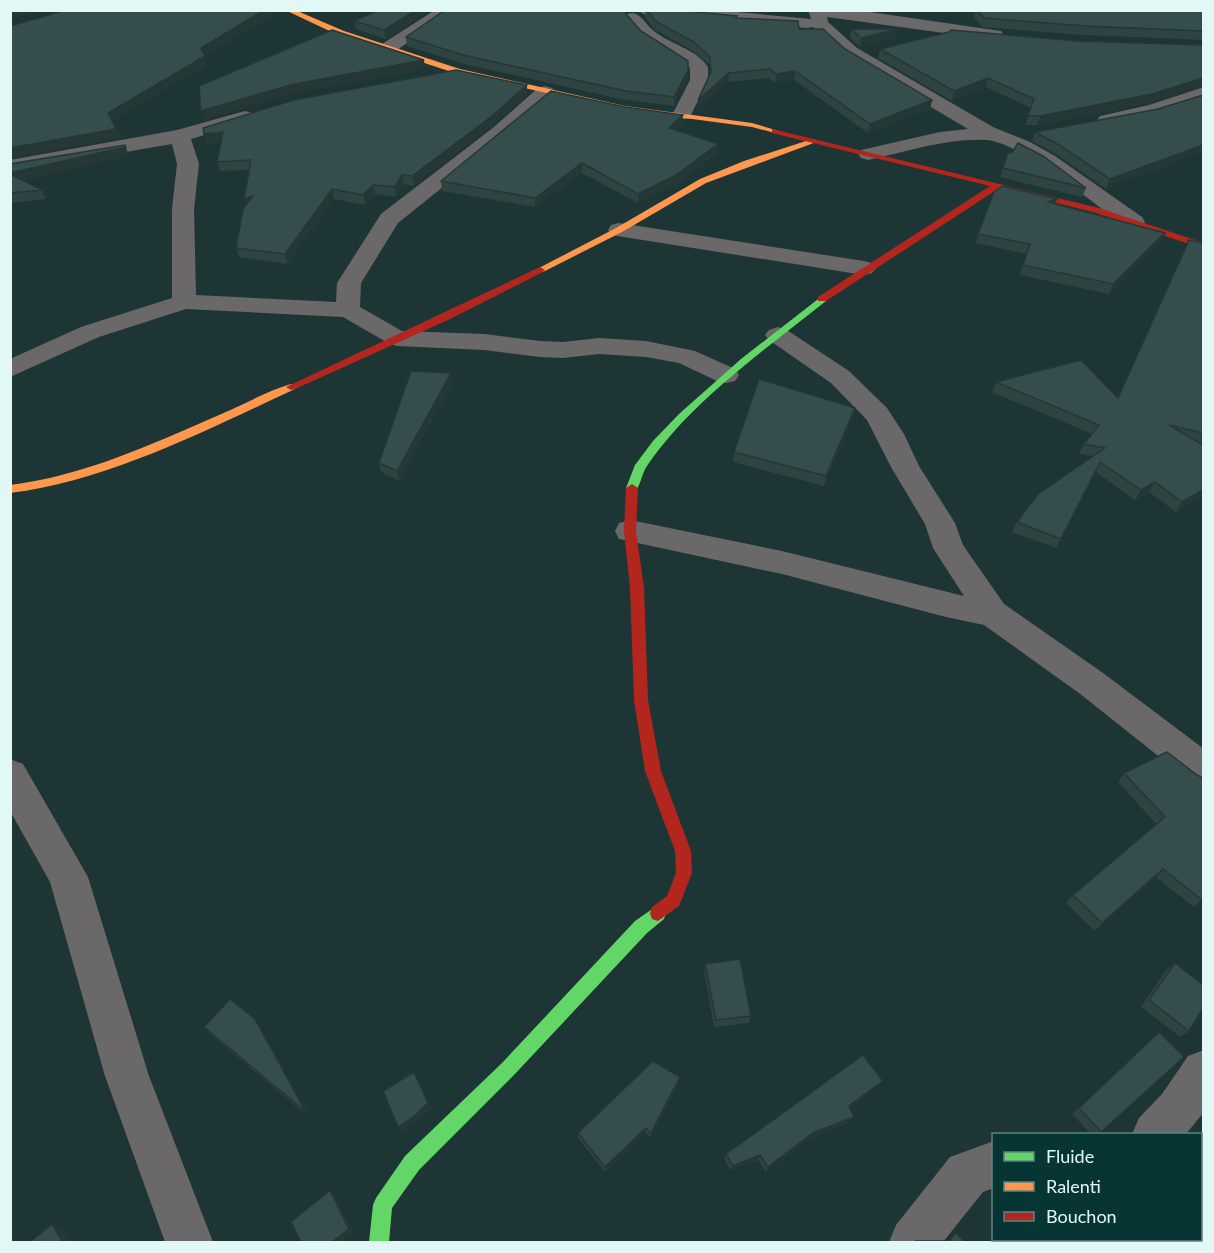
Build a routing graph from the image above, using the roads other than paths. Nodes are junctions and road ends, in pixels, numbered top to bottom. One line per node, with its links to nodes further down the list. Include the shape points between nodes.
1 (288, 10): 9 (street)
2 (447, 10): 9 (street)
3 (631, 10): 17 (street, via 649,38 699,67 699,80)
4 (645, 10): 5 (street)
5 (818, 15): 6 (street); 11 (street)
6 (956, 31): 7 (street); 8 (street)
7 (1016, 37)
8 (912, 42)
9 (388, 48): 12 (street)
10 (879, 50): 11 (street)
11 (857, 55): 19 (street)
12 (458, 71): 13 (street); 14 (street)
13 (424, 78)
14 (545, 92): 17 (street); 31 (street, via 389,219 349,284)
15 (1203, 93): 18 (street, via 1154,110)
16 (263, 111): 21 (street)
17 (682, 115): 22 (street, via 752,125)
18 (1088, 124)
19 (989, 133): 20 (street); 23 (street, via 940,138); 26 (street, via 1048,160)
20 (1037, 133)
21 (180, 136): 24 (street); 30 (street, via 188,164 183,219)
22 (815, 141): 23 (street); 27 (street, via 717,174)
23 (868, 154): 25 (street)
24 (10, 166)
25 (998, 185): 26 (street); 29 (street)
26 (1134, 222): 28 (street)
27 (619, 230): 29 (street); 33 (street)
28 (1203, 246)
29 (864, 268): 32 (street)
30 (184, 303): 31 (street); 34 (street, via 90,332)
31 (348, 310): 33 (street)
32 (778, 335): 35 (street); 38 (street, via 840,377 877,414 940,523 948,548)
33 (397, 338): 35 (street, via 563,350 599,346 646,349 686,357); 36 (street, via 212,423 89,473 42,486)
34 (10, 369)
35 (726, 375): 37 (street, via 648,454 632,481)
36 (10, 489)
37 (630, 531): 38 (street, via 874,585 966,611); 45 (street, via 639,612 641,700 653,771 683,851 684,873 673,901 641,927 508,1069 412,1163 383,1206)
38 (992, 613): 39 (street, via 1091,683)
39 (1203, 771)
40 (10, 776): 44 (street, via 68,877 127,1076)
41 (1203, 1072): 42 (street, via 1178,1110)
42 (1156, 1133)
43 (992, 1164): 46 (street, via 967,1174)
44 (189, 1242)
45 (379, 1242)
46 (913, 1242)

